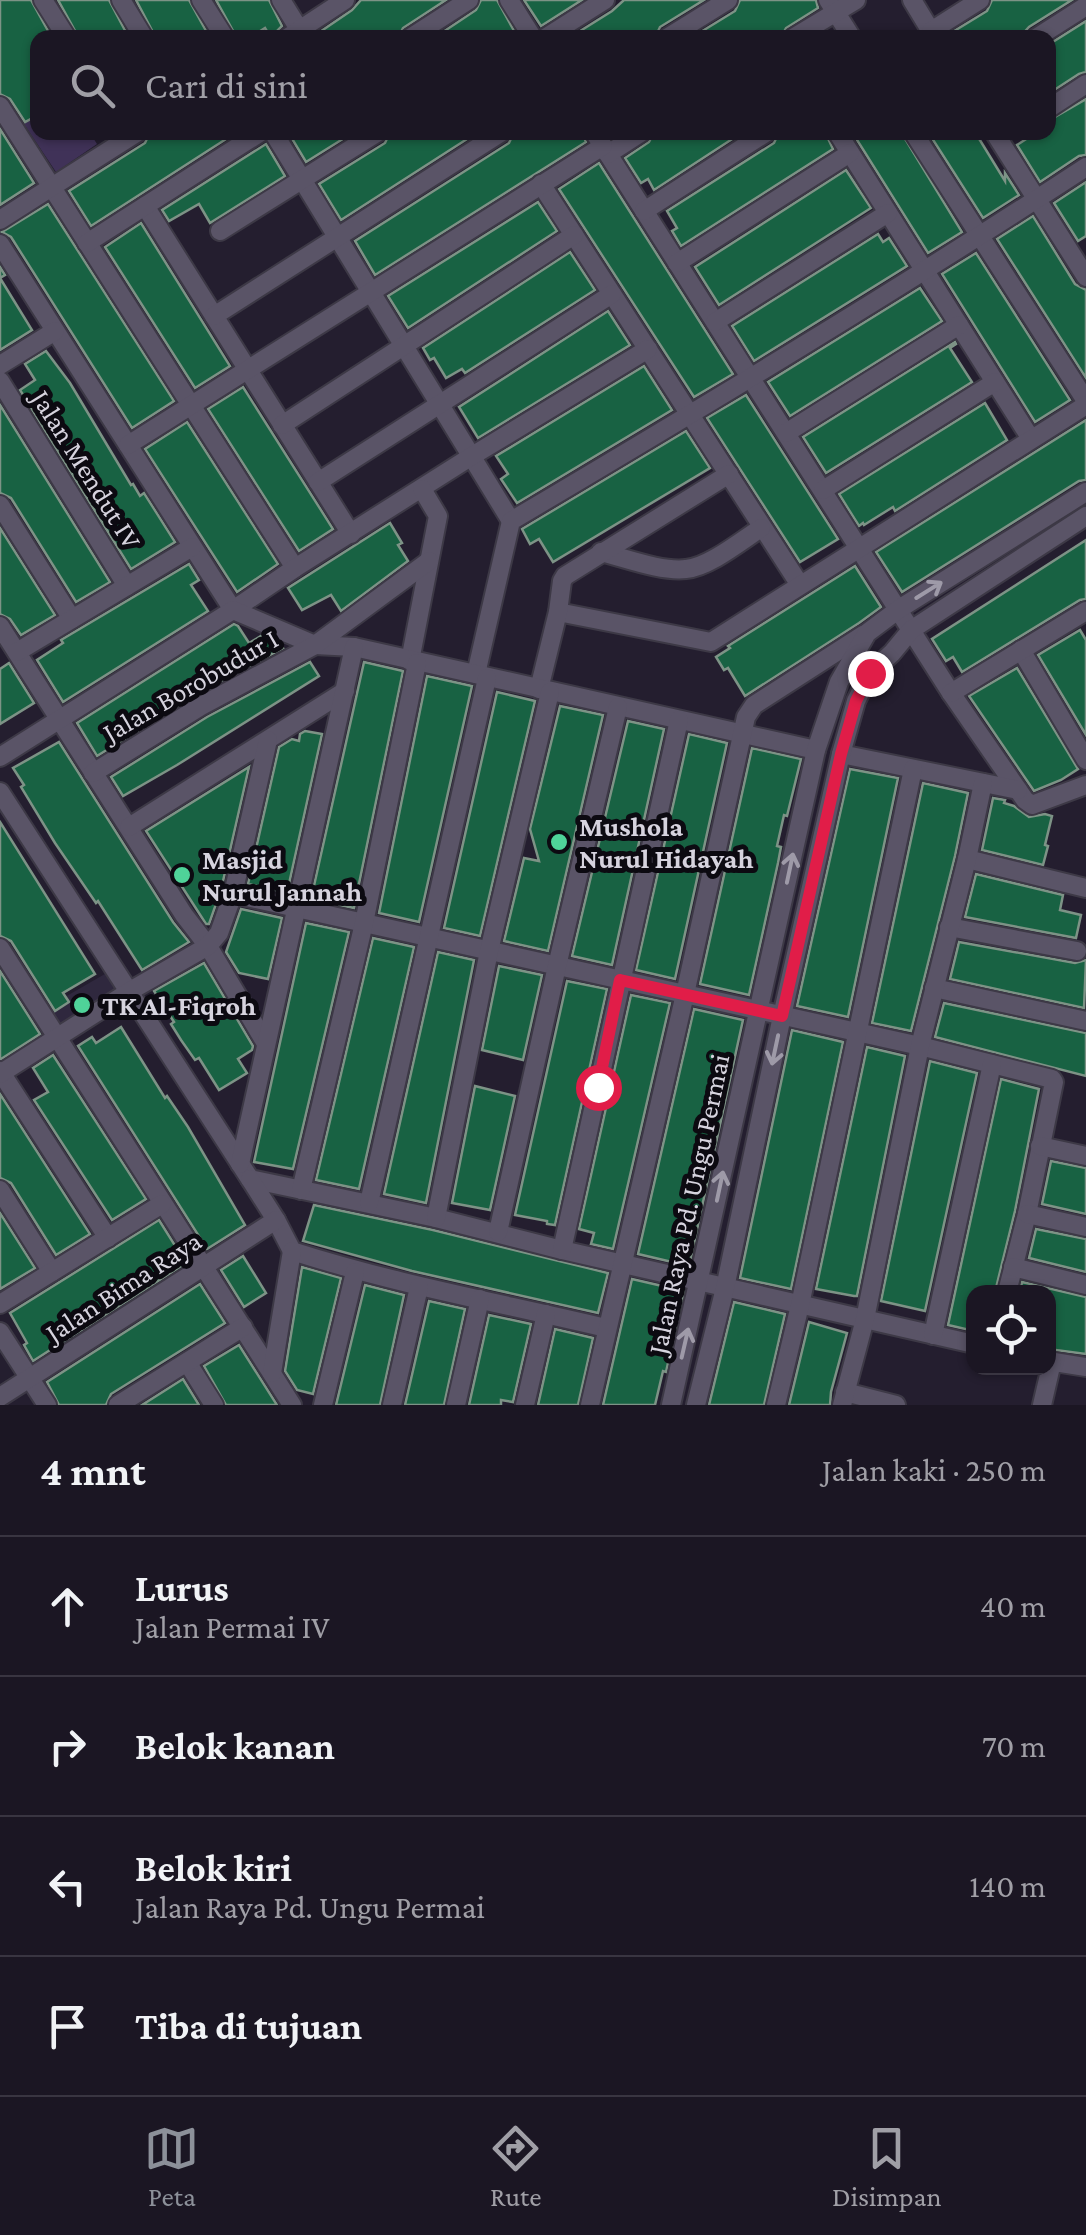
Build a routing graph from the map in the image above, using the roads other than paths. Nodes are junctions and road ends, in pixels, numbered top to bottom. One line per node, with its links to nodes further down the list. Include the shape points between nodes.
1 (43, 0): 15 (street)
2 (120, 0): 16 (street)
3 (201, 0): 17 (street)
4 (281, 0): 18 (street)
5 (345, 0): 19 (street)
6 (469, 0): 20 (street)
7 (510, 0): 21 (street)
8 (605, 0): 22 (street)
9 (728, 0): 23 (street)
10 (856, 0): 13 (street)
11 (912, 0): 26 (street)
12 (980, 0): 27 (street)
13 (832, 6): 24 (street); 25 (street)
14 (1086, 6): 28 (street)
15 (62, 30)
16 (139, 30)
17 (219, 30)
18 (292, 30)
19 (298, 30)
20 (422, 30)
21 (529, 30)
22 (547, 30)
23 (680, 30)
24 (803, 30)
25 (847, 30)
26 (931, 30)
27 (939, 30)
28 (1048, 30)
29 (1086, 84): 30 (street)
30 (1056, 103)
31 (0, 106): 46 (street)
32 (123, 140): 46 (street)
33 (249, 140): 48 (street)
34 (277, 140): 44 (street)
35 (366, 140): 44 (street)
36 (490, 140): 55 (street)
37 (755, 140): 49 (street)
38 (841, 140): 42 (street)
39 (918, 140): 54 (street)
40 (1005, 140): 47 (street)
41 (602, 144): 45 (street); 49 (street)
42 (850, 153): 50 (street); 60 (street)
43 (1086, 167): 47 (street)
44 (302, 181): 52 (street); 55 (street)
45 (541, 184): 53 (street); 63 (street)
46 (52, 188): 51 (street); 57 (street)
47 (1036, 200): 54 (street); 59 (street)
48 (145, 206): 57 (street); 65 (street)
49 (644, 211): 60 (street)
50 (888, 213): 61 (street); 66 (street)
51 (0, 220)
52 (220, 231)
53 (574, 235): 64 (street); 69 (street)
54 (980, 237): 61 (street); 76 (street)
55 (337, 238): 63 (street); 65 (street)
56 (1086, 240): 59 (street)
57 (88, 243): 78 (street)
58 (0, 244): 68 (street)
59 (1068, 250): 62 (street)
60 (677, 262): 66 (street)
61 (924, 271): 67 (street); 73 (street)
62 (1086, 277)
63 (370, 292): 69 (street); 72 (street)
64 (612, 294): 70 (street); 77 (street)
65 (214, 316): 72 (street)
66 (715, 322): 73 (street)
67 (959, 325): 75 (street); 81 (street)
68 (55, 331): 71 (street); 83 (street)
69 (403, 345): 77 (street); 80 (street)
70 (648, 350): 79 (street); 84 (street)
71 (0, 365)
72 (247, 370): 78 (street); 80 (street)
73 (750, 377): 79 (street); 81 (street)
74 (0, 381): 100 (street, Jalan Mendut IV)
75 (995, 382): 82 (street); 88 (street)
76 (1086, 403): 82 (street)
77 (440, 404): 84 (street); 86 (street)
78 (191, 406): 83 (street); 99 (street)
79 (690, 415): 85 (street); 92 (street)
80 (282, 424): 86 (street)
81 (786, 433): 88 (street)
82 (1032, 440): 96 (street)
83 (128, 446): 95 (street)
84 (472, 456): 87 (street); 92 (street)
85 (729, 474): 93 (street); 97 (street)
86 (318, 482): 94 (street)
87 (422, 489): 94 (street); 98 (street, via 438,516)
88 (823, 490): 96 (street)
89 (1086, 492): 102 (street, Jalan Raya Pd. Ungu Permai, one-way to 89)
90 (0, 505): 105 (street)
91 (1086, 516): 108 (street, Jalan Raya Pd. Ungu Permai)
92 (511, 521): 115 (street)
93 (761, 528): 97 (street, via 688,569); 101 (street)
94 (351, 534): 99 (street)
95 (192, 546): 100 (street); 103 (street)
96 (860, 548): 101 (street); 102 (street)
97 (601, 552): 104 (street, via 565,576)
98 (429, 561): 110 (street, Jalan Borobudur I); 114 (street)
99 (295, 568): 103 (street)
100 (127, 586): 105 (street)
101 (800, 586): 104 (street, via 711,642)
102 (898, 609): 108 (street); 109 (street, Jalan Raya Pd. Ungu Permai)
103 (234, 610): 110 (street); 121 (street)
104 (558, 612): 116 (street)
105 (72, 619): 113 (street)
106 (1083, 620): 112 (street)
107 (0, 626): 113 (street)
108 (911, 630): 118 (street); 125 (street, Jalan Raya Pd. Ungu Permai, via 870,673)
109 (866, 633): 122 (street, via 754,705); 124 (street, Jalan Raya Pd. Ungu Permai, via 839,682)
110 (314, 645): 111 (street); 129 (street, Jalan Borobudur I)
111 (354, 647): 114 (street); 117 (street)
112 (1021, 650): 118 (street); 127 (street)
113 (17, 652): 121 (street)
114 (413, 662): 115 (street); 139 (street)
115 (481, 676): 116 (street); 141 (street)
116 (545, 690): 119 (street); 144 (street)
117 (345, 691): 123 (street); 138 (street)
118 (952, 693): 132 (street)
119 (618, 707): 120 (street); 146 (street)
120 (679, 720): 122 (street); 147 (street)
121 (60, 721): 126 (street); 129 (street)
122 (742, 733): 124 (street); 150 (street)
123 (268, 740): 134 (street); 137 (street)
124 (816, 750): 151 (street, Jalan Raya Pd. Ungu Permai, one-way to 124)
125 (841, 754): 128 (street); 152 (street, Jalan Raya Pd. Ungu Permai)
126 (0, 757)
127 (1086, 760)
128 (913, 768): 130 (street); 154 (street)
129 (93, 773): 134 (street)
130 (983, 783): 132 (street); 135 (street)
131 (1086, 785): 132 (street, via 1032,804)
132 (1018, 790)
133 (0, 792): 149 (street)
134 (129, 827): 142 (street)
135 (968, 860): 136 (street); 140 (street)
136 (1086, 888)
137 (232, 894): 138 (street); 142 (street, via 223,926)
138 (298, 908): 139 (street); 156 (street)
139 (364, 923): 141 (street); 164 (street)
140 (948, 927): 145 (street); 148 (street)
141 (428, 937): 144 (street); 166 (street)
142 (208, 946): 149 (street); 156 (street)
143 (0, 948): 155 (street)
144 (489, 950): 146 (street); 168 (street)
145 (1077, 951)
146 (557, 966): 147 (street); 171 (street)
147 (620, 980): 150 (street); 173 (street)
148 (934, 988): 153 (street); 157 (street)
149 (130, 991): 155 (street); 162 (street)
150 (685, 994): 151 (street); 175 (street)
151 (758, 1010): 152 (street); 180 (street, Jalan Raya Pd. Ungu Permai, one-way to 151)
152 (782, 1016): 154 (street); 184 (street, Jalan Raya Pd. Ungu Permai, one-way to 184)
153 (1086, 1021)
154 (858, 1032): 157 (street); 187 (street)
155 (56, 1038): 159 (street); 165 (street)
156 (265, 1042): 162 (street)
157 (920, 1046): 158 (street); 189 (street)
158 (992, 1064): 160 (street, via 1054,1080); 193 (street)
159 (0, 1073): 172 (street)
160 (1040, 1146): 161 (street); 167 (street)
161 (1086, 1156)
162 (245, 1172): 164 (street); 169 (street)
163 (0, 1190): 178 (street)
164 (301, 1190): 166 (street)
165 (162, 1204): 172 (street); 176 (street)
166 (370, 1204): 168 (street)
167 (1027, 1214): 170 (street); 177 (street)
168 (436, 1218): 171 (street)
169 (276, 1220): 174 (street); 176 (street, Jalan Bima Raya)
170 (1086, 1227)
171 (498, 1232): 173 (street)
172 (108, 1238): 178 (street)
173 (562, 1250): 175 (street)
174 (292, 1251): 179 (street); 198 (street)
175 (624, 1264): 180 (street); 191 (street)
176 (205, 1266): 190 (street); 200 (street, Jalan Bima Raya)
177 (1012, 1267): 181 (street); 182 (street)
178 (52, 1272): 186 (street)
179 (355, 1272): 183 (street); 207 (street)
180 (700, 1281): 184 (street); 212 (street, Jalan Raya Pd. Ungu Permai, one-way to 180)
181 (1008, 1285)
182 (1086, 1285)
183 (419, 1288): 185 (street); 208 (street)
184 (724, 1288): 187 (street); 213 (street, Jalan Raya Pd. Ungu Permai)
185 (480, 1300): 188 (street); 209 (street)
186 (0, 1304)
187 (800, 1305): 189 (street); 214 (street)
188 (546, 1314): 191 (street); 210 (street)
189 (864, 1319): 193 (street); 202 (street)
190 (243, 1327): 195 (street); 198 (street)
191 (606, 1328): 211 (street)
192 (0, 1332): 200 (street)
193 (933, 1335): 194 (street)
194 (966, 1342)
195 (186, 1362): 203 (street); 205 (street)
196 (1056, 1362): 197 (street)
197 (1086, 1367)
198 (272, 1373): 206 (street)
199 (1047, 1375): 216 (street)
200 (30, 1378): 201 (street, Jalan Bima Raya); 204 (street)
201 (0, 1397)
202 (853, 1400): 215 (street)
203 (128, 1402)
204 (47, 1405)
205 (214, 1405)
206 (292, 1405)
207 (323, 1405)
208 (392, 1405)
209 (456, 1405)
210 (524, 1405)
211 (590, 1405)
212 (671, 1405)
213 (696, 1405)
214 (776, 1405)
215 (896, 1405)
216 (1042, 1405)

